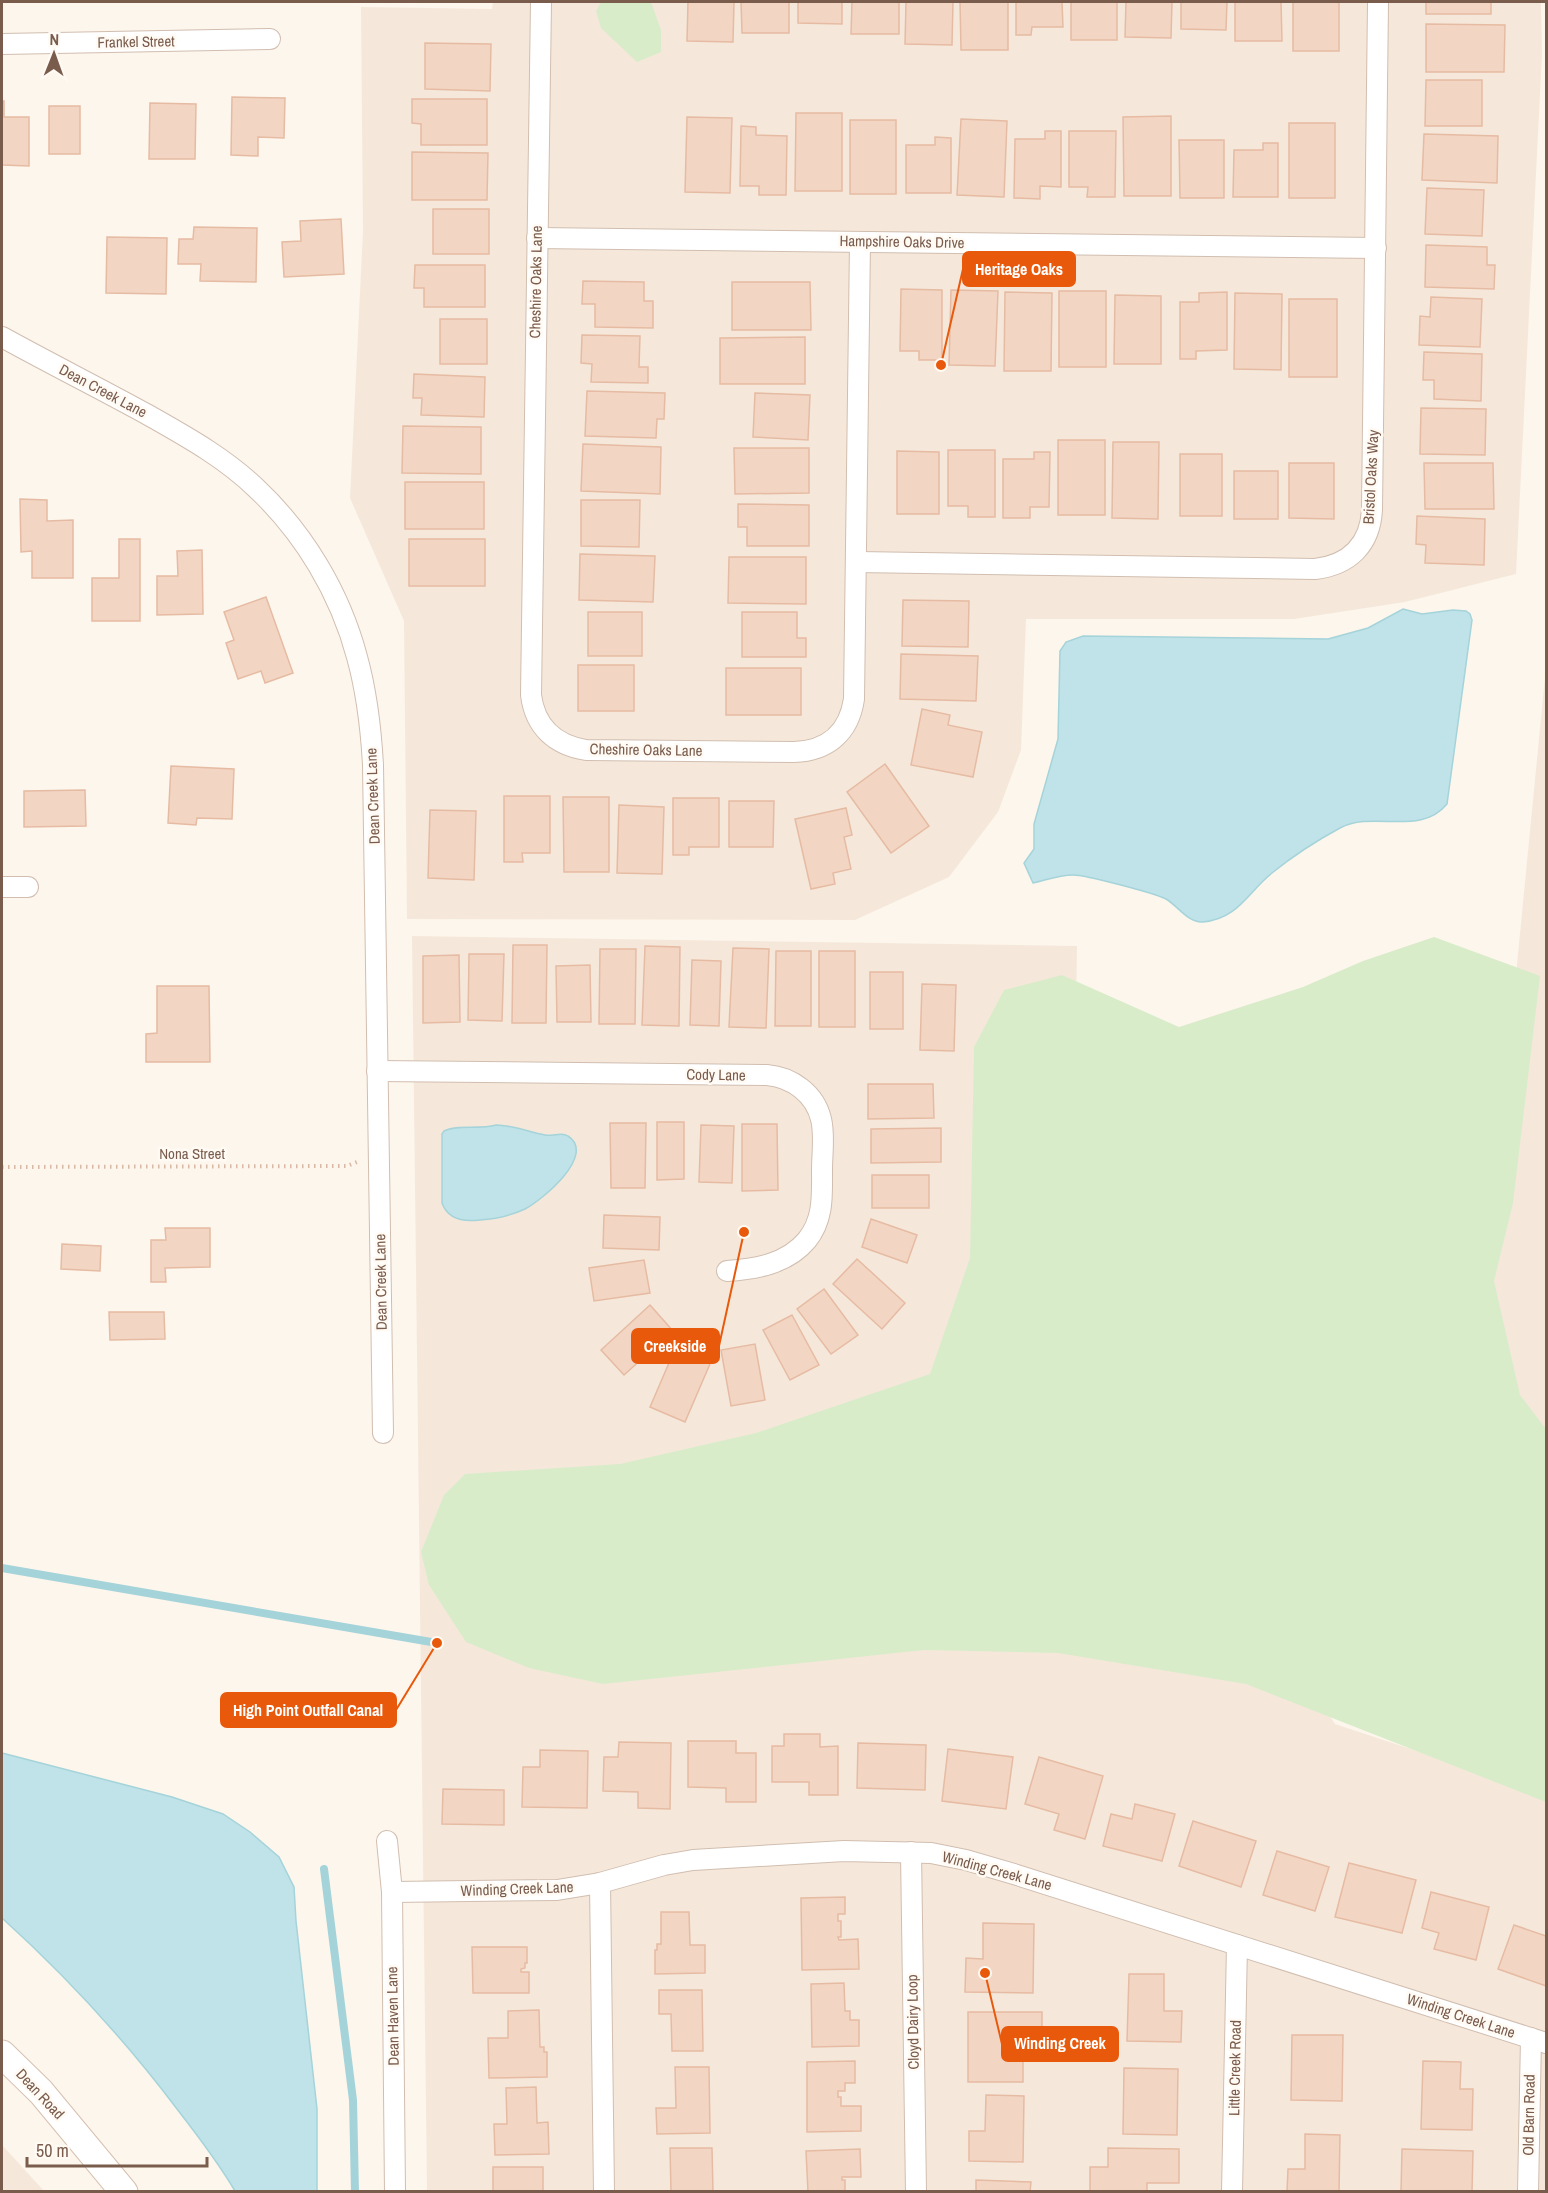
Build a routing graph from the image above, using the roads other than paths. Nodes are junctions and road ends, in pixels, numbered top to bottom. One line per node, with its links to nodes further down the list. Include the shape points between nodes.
1 (541, 2): 5 (street, Cheshire Oaks Lane)
2 (1378, 2): 7 (street, Bristol Oaks Way)
3 (270, 39): 4 (street, Frankel Street)
4 (2, 44)
5 (537, 238): 6 (street, Hampshire Oaks Drive); 9 (street, Cheshire Oaks Lane, via 531,695 544,730 563,744 586,750 806,752 826,745 842,731 852,710)
6 (860, 242): 7 (street, Hampshire Oaks Drive); 9 (street, Cheshire Oaks Lane)
7 (1376, 248): 9 (street, Bristol Oaks Way, via 1372,517 1363,543 1349,558 1315,569)
8 (2, 337): 12 (street, Dean Creek Lane, via 173,429 235,470 288,521 329,585 357,656 367,699 374,765)
9 (856, 562)
10 (2, 887): 11 (street)
11 (28, 887)
12 (377, 1071): 13 (street, Cody Lane, via 767,1075 789,1080 808,1095 821,1119 819,1220 806,1241 784,1258 756,1268); 14 (street, Dean Creek Lane)
13 (727, 1271)
14 (383, 1433)
15 (387, 1841): 18 (street, Dean Haven Lane)
16 (911, 1852): 17 (street, Winding Creek Lane, via 821,1851 693,1860); 19 (street, Winding Creek Lane, via 984,1865); 25 (street, Cloyd Dairy Loop)
17 (600, 1883): 18 (street, Winding Creek Lane, via 538,1891); 24 (street)
18 (392, 1892): 23 (street, Dean Haven Lane)
19 (1238, 1945): 20 (street, Winding Creek Lane); 26 (street, Little Creek Road)
20 (1539, 2040): 27 (street, Old Barn Road)
21 (2, 2054): 22 (street, Dean Road, via 41,2092)
22 (124, 2192)
23 (395, 2192)
24 (604, 2192)
25 (916, 2192)
26 (1232, 2192)
27 (1528, 2192)

